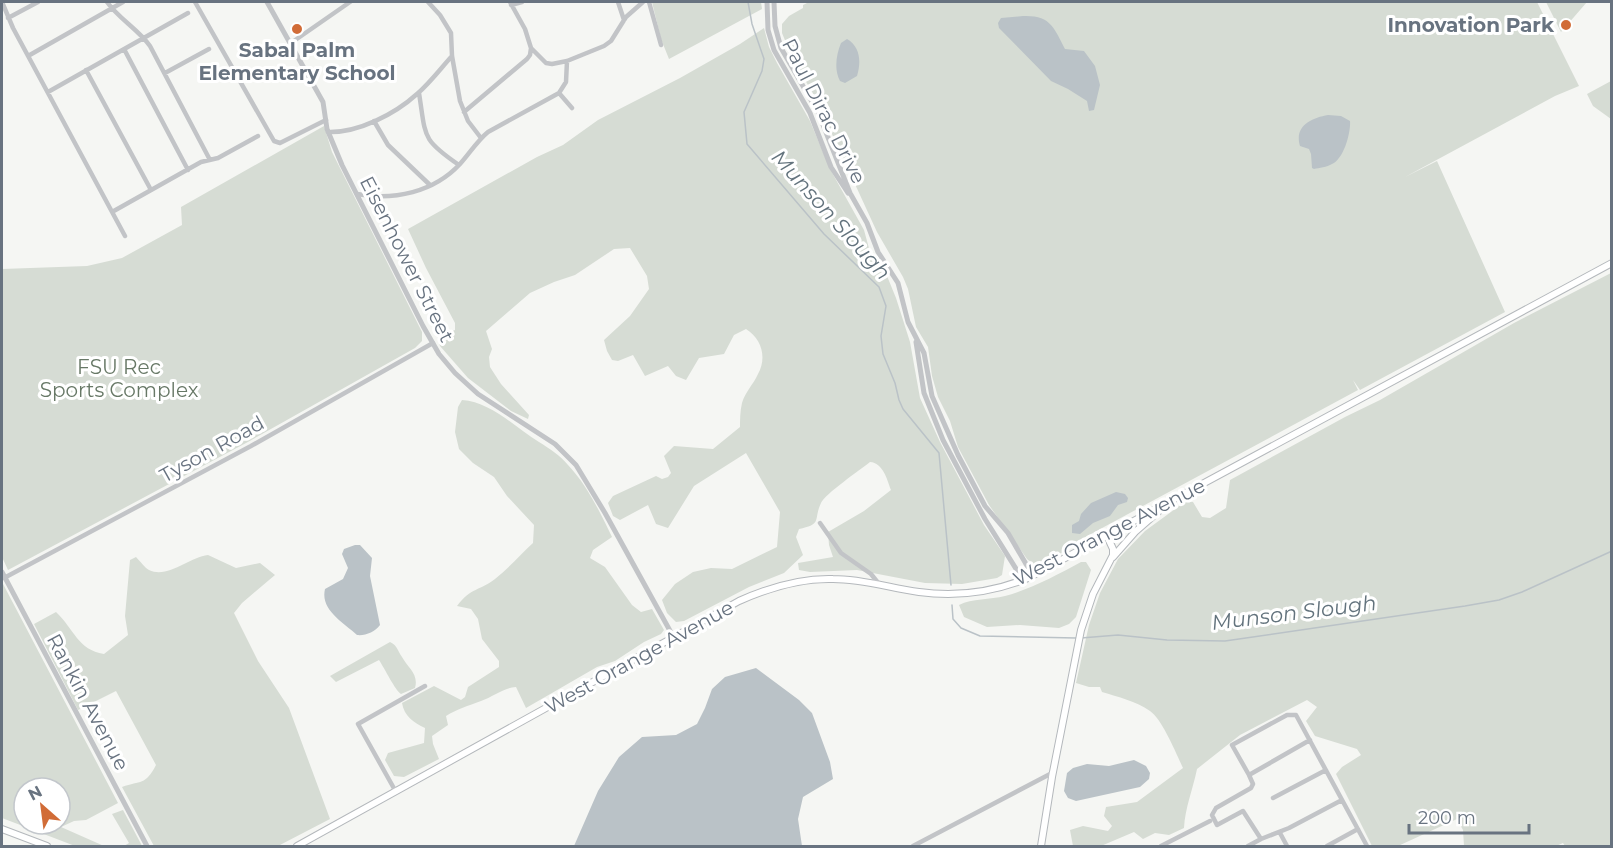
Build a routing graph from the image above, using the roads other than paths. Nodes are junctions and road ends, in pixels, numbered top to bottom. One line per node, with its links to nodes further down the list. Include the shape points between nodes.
1 (2, 2): 20 (street)
2 (38, 2): 20 (street)
3 (107, 2): 17 (street)
4 (123, 2): 17 (street)
5 (195, 2): 38 (street, via 274,141 280,143)
6 (267, 2): 23 (street, Eisenhower Street)
7 (350, 2): 23 (street)
8 (428, 2): 18 (street)
9 (440, 2): 18 (street)
10 (522, 2): 16 (street)
11 (618, 2): 21 (street)
12 (644, 2): 21 (street)
13 (649, 2): 24 (street)
14 (767, 2): 49 (street, Paul Dirac Drive, via 774,51 810,113 835,173)
15 (774, 2): 49 (street, Paul Dirac Drive, via 781,48 818,112)
16 (510, 3): 26 (street)
17 (111, 8): 22 (street); 28 (street)
18 (434, 8): 29 (street, via 449,29)
19 (188, 13): 22 (street)
20 (8, 18): 28 (street)
21 (624, 20): 30 (street, via 611,41)
22 (144, 37): 25 (street); 32 (street)
23 (291, 43): 38 (street, Eisenhower Street, via 323,102)
24 (661, 45)
25 (124, 48): 31 (street); 45 (street)
26 (531, 48): 30 (street, via 546,63); 37 (street, via 527,59)
27 (209, 49): 32 (street)
28 (28, 56): 33 (street)
29 (452, 56): 34 (street); 37 (street)
30 (567, 61): 35 (street, via 566,81)
31 (86, 70): 33 (street); 47 (street)
32 (165, 73): 43 (street)
33 (48, 92): 50 (street)
34 (419, 93): 39 (street); 44 (street, via 427,138)
35 (559, 93): 36 (street); 42 (street)
36 (572, 108)
37 (464, 112): 42 (street)
38 (326, 120): 40 (street, Eisenhower Street)
39 (375, 121): 40 (street, via 344,132); 46 (street, via 388,145)
40 (328, 132): 48 (street, Eisenhower Street)
41 (258, 135): 43 (street)
42 (481, 138): 44 (street)
43 (210, 160): 45 (street)
44 (459, 165): 46 (street)
45 (188, 170): 47 (street)
46 (430, 185): 48 (street, via 384,197)
47 (151, 190): 50 (street)
48 (357, 194): 54 (street, Eisenhower Street)
49 (853, 199): 53 (street, Paul Dirac Drive, via 898,283)
50 (112, 212): 51 (street)
51 (125, 236)
52 (1611, 263): 55 (main road, West Orange Avenue)
53 (913, 331): 60 (street, Paul Dirac Drive, via 924,353 932,396 964,469); 61 (street, Paul Dirac Drive, via 924,393 935,422 985,519)
54 (433, 343): 59 (street, Tyson Road, via 251,446); 63 (street, Eisenhower Street, via 455,373 473,389 555,444 576,465)
55 (1176, 499): 57 (main road, West Orange Avenue); 58 (main road, via 1143,525)
56 (820, 523): 62 (street, via 841,553)
57 (1107, 536): 58 (main road, via 1114,550); 60 (main road, West Orange Avenue)
58 (1111, 560): 67 (main road, via 1093,594 1081,630)
59 (3, 575): 78 (street, Rankin Avenue)
60 (1033, 576): 61 (main road, West Orange Avenue)
61 (1023, 580): 62 (main road, West Orange Avenue, via 956,594)
62 (879, 584): 63 (main road, West Orange Avenue, via 830,579 779,586 739,602)
63 (674, 638): 69 (main road, West Orange Avenue)
64 (425, 686): 69 (street, via 358,724)
65 (1310, 740): 66 (street); 68 (street); 68 (street, via 1297,717 1290,714 1232,745)
66 (1326, 770): 70 (street); 71 (street)
67 (1052, 773): 80 (street); 81 (main road)
68 (1249, 775): 76 (street, via 1251,788 1212,815 1217,825 1243,811)
69 (396, 792): 79 (main road, West Orange Avenue)
70 (1273, 798)
71 (1342, 800): 74 (street); 75 (street)
72 (1210, 820): 82 (street)
73 (2, 829): 77 (main road)
74 (1358, 829): 85 (street); 86 (street)
75 (1280, 832): 76 (street); 84 (street)
76 (1261, 839): 83 (street)
77 (46, 846)
78 (147, 846)
79 (297, 846)
80 (913, 846)
81 (1041, 846)
82 (1161, 846)
83 (1248, 846)
84 (1287, 846)
85 (1327, 846)
86 (1367, 846)

